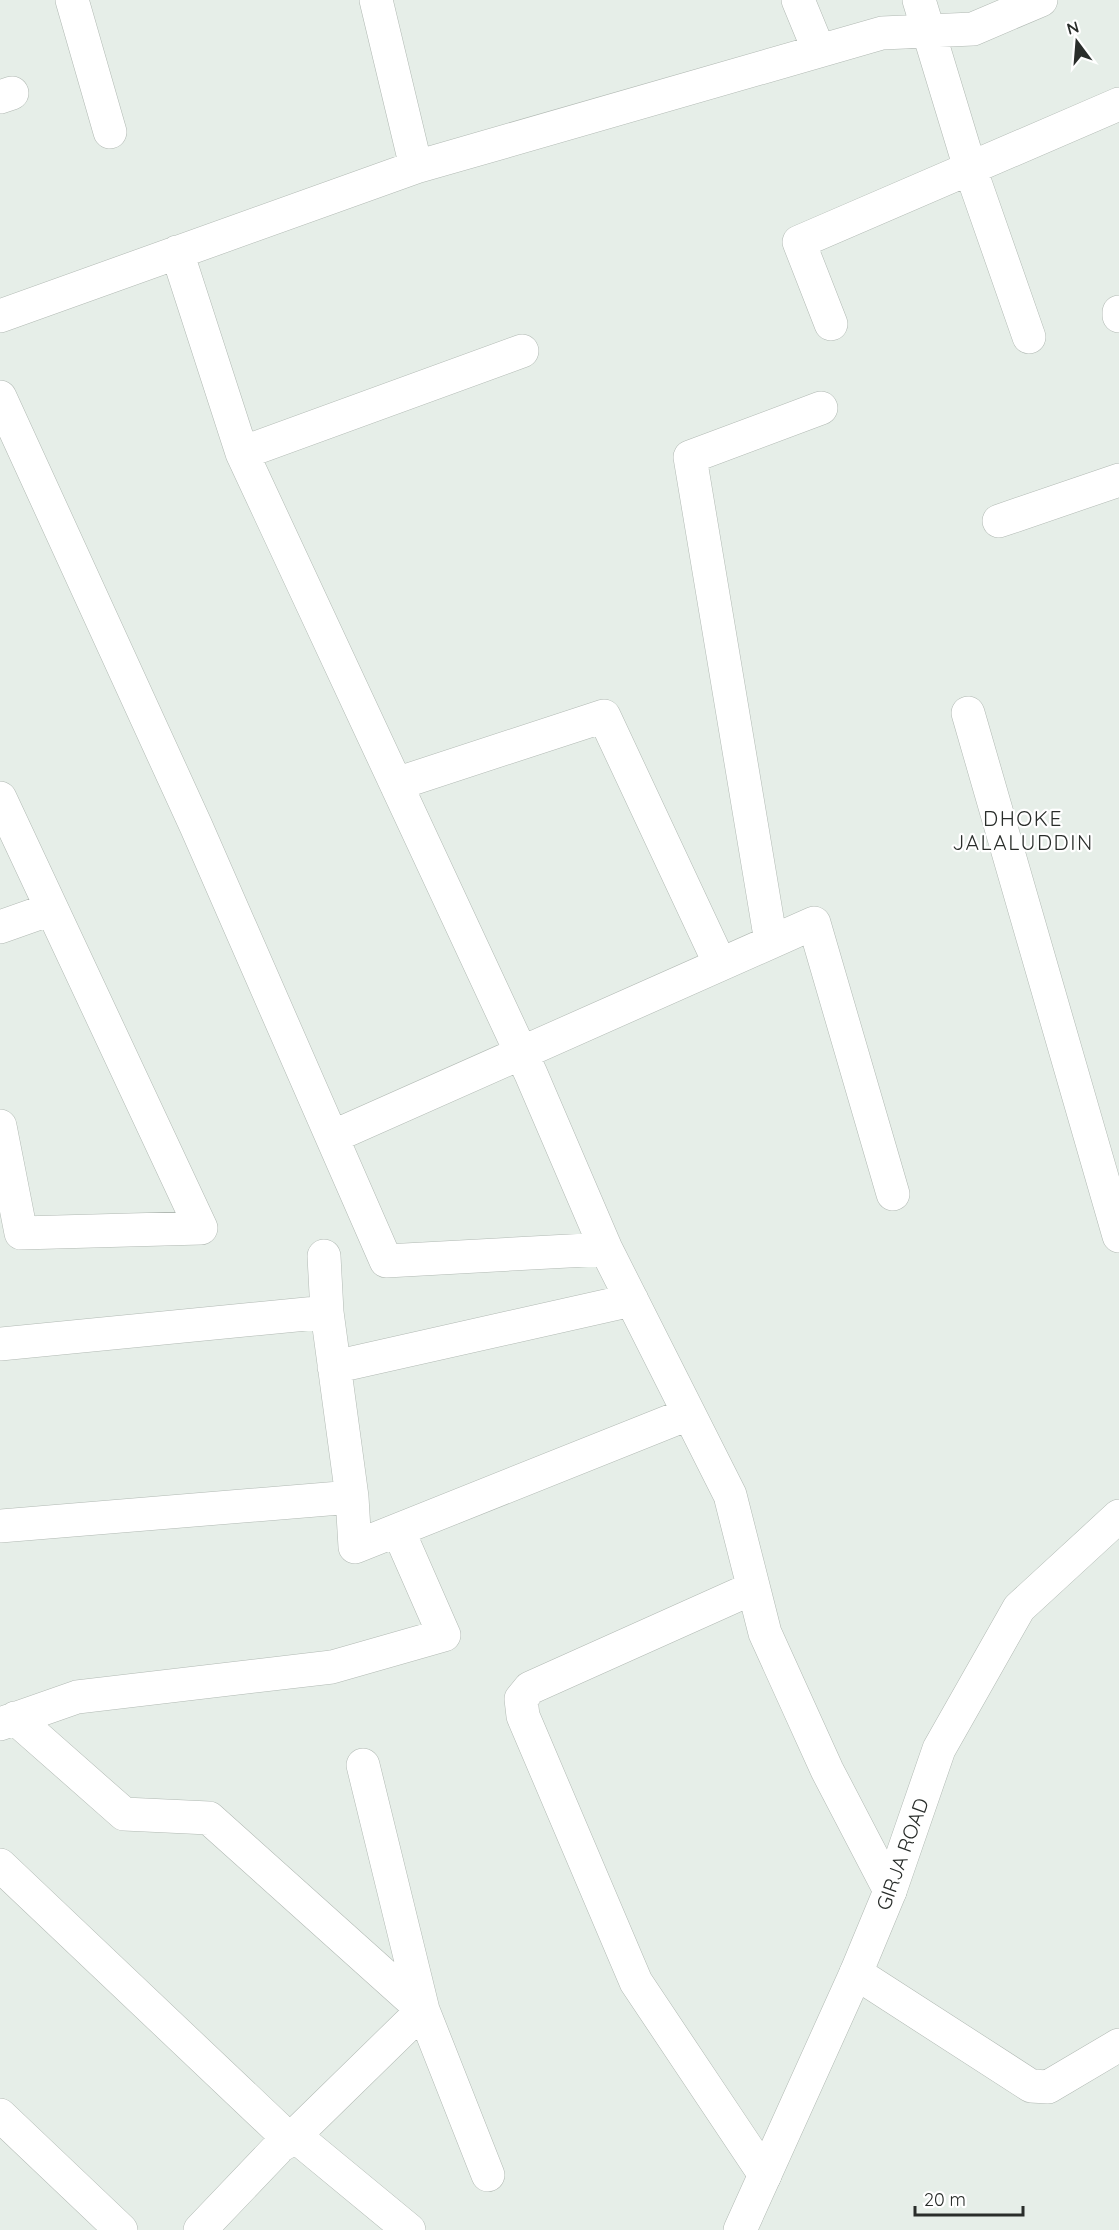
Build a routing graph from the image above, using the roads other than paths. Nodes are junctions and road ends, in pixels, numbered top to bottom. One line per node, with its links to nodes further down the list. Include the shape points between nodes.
1 (72, 0): 9 (street)
2 (376, 0): 10 (street)
3 (798, 0): 7 (street)
4 (919, 0): 6 (street)
5 (1041, 0): 6 (street, via 973,29)
6 (927, 31): 7 (street, via 882,33); 11 (street)
7 (819, 51): 10 (street)
8 (1119, 104): 11 (street)
9 (110, 132)
10 (417, 167): 12 (street)
11 (970, 168): 14 (street, via 799,242); 15 (street)
12 (177, 252): 13 (street); 19 (street)
13 (0, 316)
14 (831, 324)
15 (1029, 337)
16 (522, 351): 19 (street)
17 (0, 397): 31 (street, via 196,826)
18 (821, 408): 27 (street, via 690,457)
19 (242, 453): 23 (street)
20 (1119, 480): 21 (street)
21 (999, 521)
22 (968, 713): 33 (street)
23 (396, 784): 28 (street, via 604,716); 29 (street)
24 (0, 798): 25 (street)
25 (51, 909): 26 (street); 30 (street, via 201,1228 21,1233)
26 (0, 927)
27 (771, 942): 28 (street); 32 (street, via 814,923)
28 (720, 964): 29 (street)
29 (521, 1053): 31 (street); 34 (street)
30 (0, 1126)
31 (332, 1137): 34 (street, via 386,1261)
32 (893, 1194)
33 (1119, 1236)
34 (606, 1249): 36 (street)
35 (324, 1256): 37 (street)
36 (632, 1300): 39 (street); 40 (street)
37 (327, 1312): 38 (street); 39 (street)
38 (0, 1344)
39 (334, 1366): 41 (street)
40 (688, 1414): 44 (street); 45 (street, via 730,1495)
41 (352, 1497): 43 (street); 44 (street, via 355,1547)
42 (1119, 1516): 49 (street, GIRJA ROAD, via 1019,1608 939,1749)
43 (0, 1526)
44 (398, 1530): 46 (street, via 444,1635 332,1667 77,1697)
45 (753, 1588): 49 (street, via 765,1633 826,1770); 56 (street, via 530,1688 522,1699 523,1716 636,1982)
46 (7, 1721): 51 (street, via 124,1814 209,1818)
47 (363, 1765): 51 (street)
48 (0, 1865): 54 (street)
49 (890, 1891): 50 (street, GIRJA ROAD)
50 (856, 1973): 52 (street, via 1031,2086 1048,2087); 56 (street, GIRJA ROAD)
51 (423, 2010): 54 (street); 55 (street)
52 (1119, 2045)
53 (0, 2115): 57 (street)
54 (290, 2140): 58 (street); 59 (street, via 300,2140)
55 (488, 2175)
56 (765, 2175): 60 (street, GIRJA ROAD)
57 (121, 2230)
58 (200, 2230)
59 (409, 2230)
60 (740, 2230)

